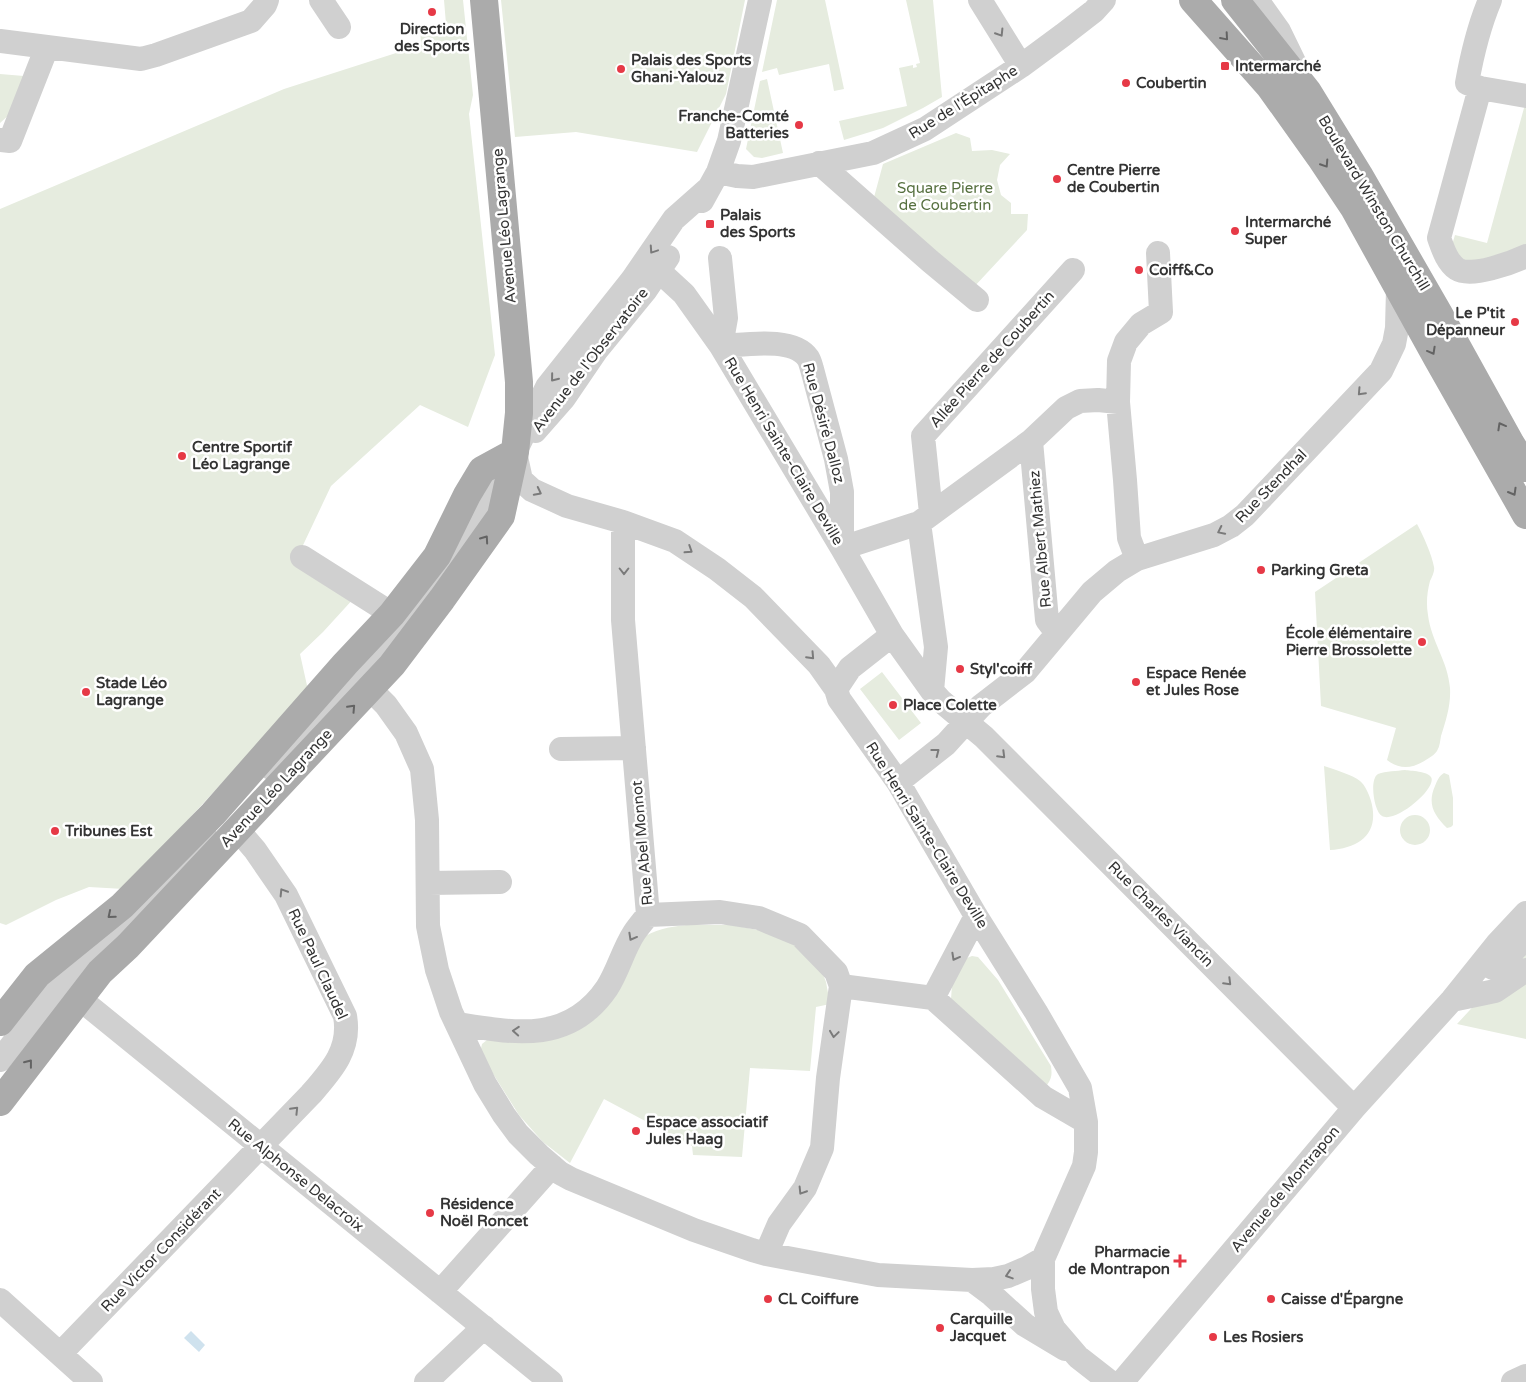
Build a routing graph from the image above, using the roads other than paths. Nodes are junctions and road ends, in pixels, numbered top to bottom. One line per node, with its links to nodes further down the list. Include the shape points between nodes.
1 (267, 0): 13 (street, via 251,21 156,55 141,58)
2 (321, 0): 11 (street)
3 (484, 0): 31 (main road, Avenue Léo Lagrange, via 519,382)
4 (760, 0): 20 (street, Avenue de l'Observatoire, via 728,141)
5 (980, 0): 14 (street, one-way to 14)
6 (1193, 0): 26 (main road, Boulevard Winston Churchill, one-way to 26, via 1270,87 1320,157 1354,208)
7 (1235, 0): 16 (main road, Boulevard Winston Churchill)
8 (1257, 0): 16 (street, via 1279,31)
9 (1490, 0): 15 (street, via 1467,83)
10 (1104, 1): 14 (street, Rue de l'Épitaphe)
11 (339, 27)
12 (0, 41): 13 (street)
13 (46, 47): 18 (street, via 10,141)
14 (1021, 66): 19 (street, Rue de l'Épitaphe, via 925,129 873,153)
15 (1480, 88): 17 (street); 22 (street, via 1438,238 1448,260 1464,272 1477,272)
16 (1308, 92): 32 (main road, Boulevard Winston Churchill, one-way to 16, via 1364,183)
17 (1526, 96)
18 (0, 140)
19 (819, 163): 20 (street, Rue de l'Épitaphe); 27 (street)
20 (714, 180): 25 (street, Avenue de l'Observatoire); 31 (street, Avenue de l'Observatoire, one-way to 31, via 674,219 632,280 547,387)
21 (1158, 253): 29 (street, via 1161,312 1141,324 1126,342 1118,361)
22 (1526, 256)
23 (720, 258): 28 (street, via 726,318)
24 (1073, 270): 34 (street, Allée Pierre de Coubertin, via 923,436)
25 (660, 271): 28 (street, Rue Henri Sainte-Claire Deville, via 684,294); 31 (street, Avenue de l'Observatoire, via 596,351 564,398)
26 (1398, 289): 33 (main road, Boulevard Winston Churchill, one-way to 33); 38 (street, Rue Stendhal, one-way to 38, via 1394,344 1381,371 1245,515 1214,535)
27 (977, 300)
28 (721, 346): 36 (street, Rue Henri Sainte-Claire Deville); 36 (street, Rue Désiré Dalloz, via 781,343 808,357 842,492)
29 (1118, 402): 30 (street, via 1080,401 1066,408); 38 (street, via 1129,538)
30 (1031, 441): 34 (street); 40 (street, Rue Albert Mathiez, via 1047,620)
31 (515, 452): 35 (street, Rue Henri Sainte-Claire Deville, one-way to 35, via 521,480 532,490 567,506); 39 (main road, Avenue Léo Lagrange, via 482,470 438,556); 42 (street, Avenue Léo Lagrange, via 433,586); 42 (main road, Avenue Léo Lagrange, one-way to 31, via 392,665 501,516)
32 (1526, 468)
33 (1526, 515)
34 (925, 518): 36 (street); 44 (street, Allée Pierre de Coubertin, via 936,647)
35 (623, 522): 43 (street, Rue Henri Sainte-Claire Deville, one-way to 43, via 675,542 753,597 819,665); 46 (street, Rue Abel Monnot, one-way to 46, via 623,620)
36 (842, 548): 41 (street, Rue Henri Sainte-Claire Deville)
37 (302, 557): 39 (street)
38 (1137, 558): 40 (street, Rue Stendhal, via 1092,592)
39 (392, 614): 42 (main road, Avenue Léo Lagrange)
40 (1057, 633): 45 (street, Rue Stendhal, via 1025,672 981,706)
41 (892, 636): 43 (street, via 850,668); 44 (street)
42 (358, 676): 49 (main road, Avenue Léo Lagrange, one-way to 42); 51 (street, via 386,704 406,733 422,769); 58 (main road, Avenue Léo Lagrange, via 122,906)
43 (836, 689): 48 (street, Rue Henri Sainte-Claire Deville, via 839,699)
44 (932, 690): 45 (street)
45 (966, 722): 48 (street, one-way to 45, via 946,744); 65 (street, Rue Charles Viancin, one-way to 65)
46 (634, 748): 47 (street); 53 (street, Rue Abel Monnot)
47 (561, 749)
48 (898, 782): 54 (street, Rue Henri Sainte-Claire Deville)
49 (237, 829): 58 (main road, Avenue Léo Lagrange, via 100,972); 67 (street, Rue Paul Claudel, one-way to 49, via 328,1074 346,1041 347,1028 345,1016 286,895)
50 (500, 882): 51 (street)
51 (428, 883): 62 (street, via 428,926 435,962)
52 (1526, 913): 60 (street, Avenue de Montrapon)
53 (648, 915): 57 (street, via 720,912 759,918 800,935 836,972); 62 (street, Rue Abel Monnot, one-way to 62, via 634,932 607,988 588,1009 564,1025 529,1032)
54 (976, 916): 59 (street, one-way to 59); 66 (street, Rue Henri Sainte-Claire Deville, via 1080,1088)
55 (1526, 938): 60 (street, Avenue de Montrapon, via 1504,960)
56 (1526, 970): 60 (street, via 1496,991)
57 (841, 986): 59 (street); 69 (street, one-way to 69, via 822,1148 805,1188 779,1224)
58 (58, 987): 61 (main road, Avenue Léo Lagrange); 63 (street, Avenue Léo Lagrange); 64 (main road, Avenue Léo Lagrange, one-way to 58); 67 (street, Rue Alphonse Delacroix)
59 (933, 998): 66 (street, via 1043,1097)
60 (1452, 1000): 65 (street, Avenue de Montrapon)
61 (0, 1022)
62 (457, 1024): 68 (street, via 485,1084 504,1114 518,1134)
63 (0, 1060)
64 (0, 1102)
65 (1354, 1108): 82 (street, Avenue de Montrapon)
66 (1086, 1122): 70 (street, Rue Henri Sainte-Claire Deville, via 1084,1166)
67 (261, 1145): 72 (street, Rue Alphonse Delacroix); 75 (street, Rue Victor Considérant)
68 (552, 1166): 69 (street, via 571,1179 676,1223); 72 (street)
69 (766, 1254): 71 (street, via 878,1275)
70 (1043, 1259): 71 (street, one-way to 71, via 1008,1276); 76 (street, Rue Henri Sainte-Claire Deville, via 1046,1312 1054,1329)
71 (972, 1280): 76 (street, via 1025,1325)
72 (440, 1292): 74 (street, Rue Alphonse Delacroix)
73 (0, 1300): 75 (street)
74 (484, 1327): 79 (street); 80 (street, Rue Alphonse Delacroix)
75 (60, 1354): 78 (street)
76 (1078, 1357): 81 (street, Rue Henri Sainte-Claire Deville)
77 (1526, 1376): 83 (street)
78 (91, 1382)
79 (426, 1382)
80 (551, 1382)
81 (1110, 1382)
82 (1122, 1382)
83 (1513, 1382)

